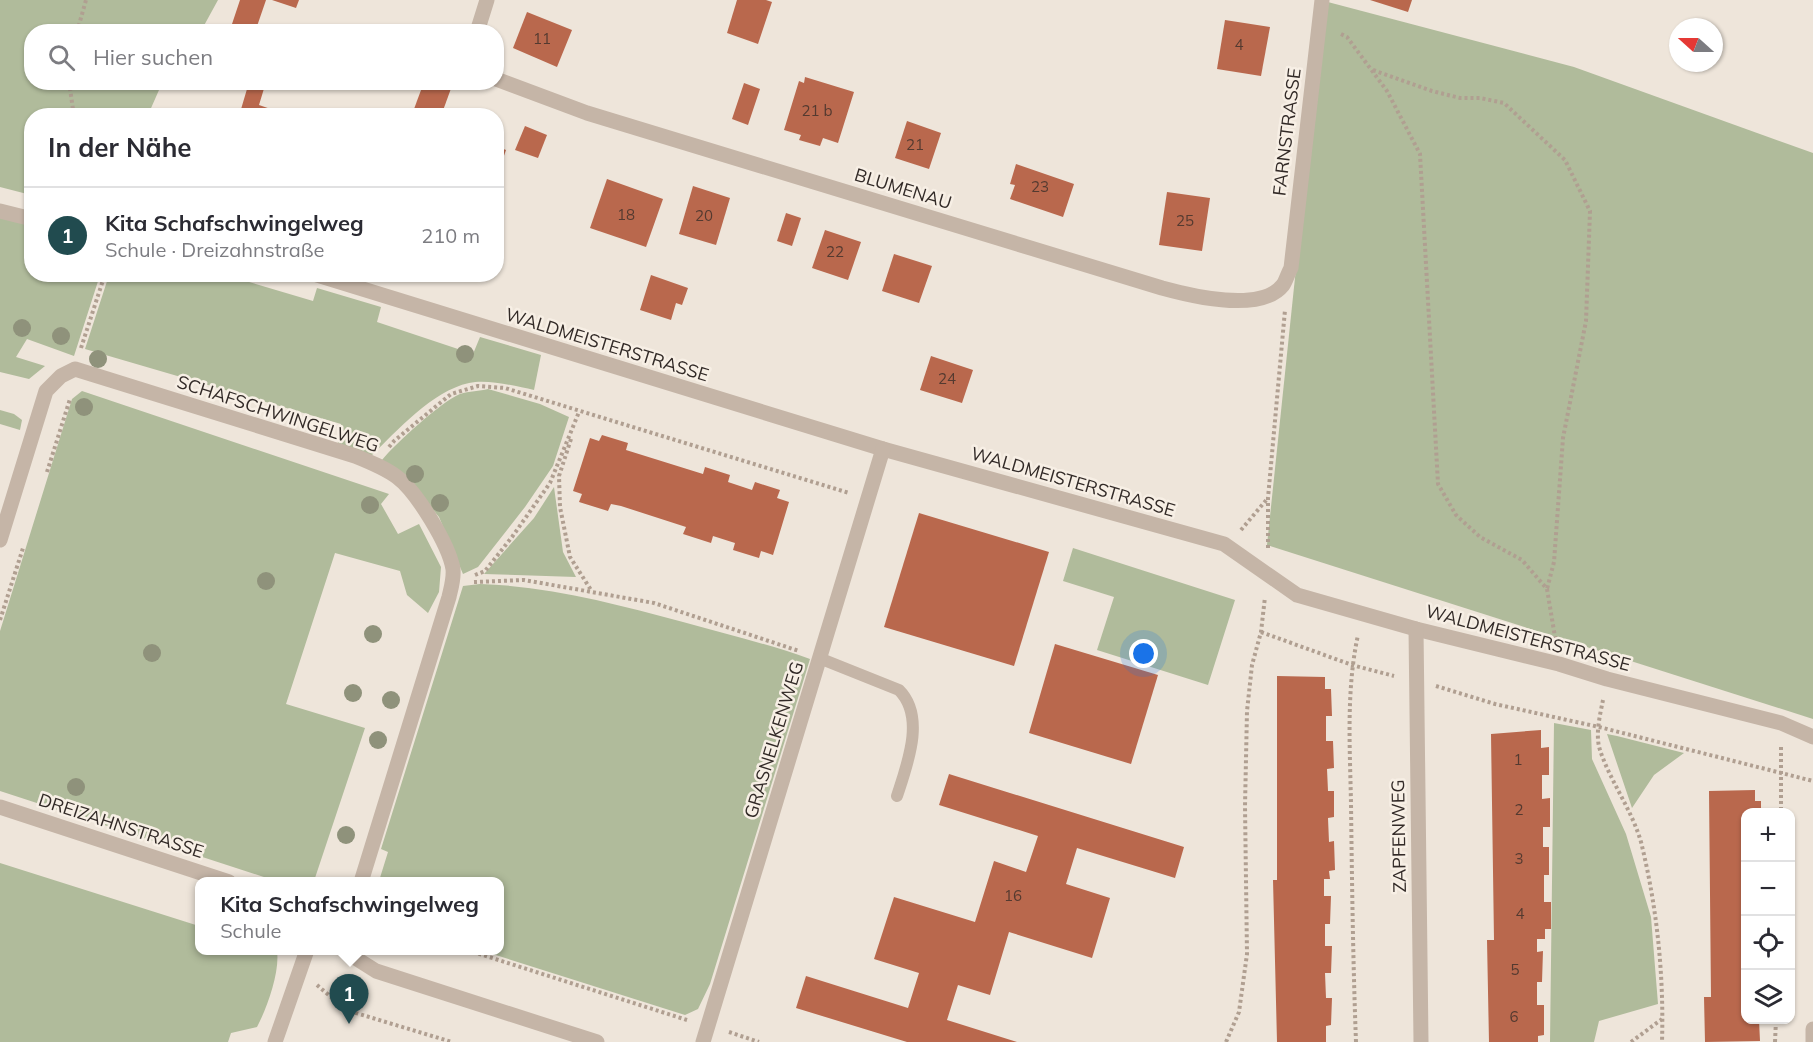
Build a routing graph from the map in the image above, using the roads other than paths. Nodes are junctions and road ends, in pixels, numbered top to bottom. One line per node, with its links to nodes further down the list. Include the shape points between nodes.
1 (487, 0): 3 (street)
2 (1322, 0): 7 (street, FARNSTRASSE)
3 (480, 24)
4 (504, 82): 7 (street, BLUMENAU, via 587,113 1194,297 1221,301 1267,296 1283,285)
5 (0, 210): 6 (street)
6 (24, 217)
7 (1291, 268)
8 (340, 282): 9 (street, WALDMEISTERSTRASSE)
9 (883, 449): 11 (street, WALDMEISTERSTRASSE, via 1224,544 1297,595); 12 (street, GRASNELKENWEG)
10 (0, 540): 17 (street, SCHAFSCHWINGELWEG, via 46,392 61,376 75,369 355,456 399,478 439,534 450,559 452,583)
11 (1416, 629): 13 (street, WALDMEISTERSTRASSE, via 1781,723); 24 (street, ZAPFENWEG)
12 (819, 658): 14 (lane, via 899,690 906,697 912,722 912,752); 21 (street, GRASNELKENWEG)
13 (1813, 736)
14 (897, 796)
15 (0, 807): 16 (street, DREIZAHNSTRASSE)
16 (215, 877)
17 (363, 877)
18 (305, 955): 22 (street)
19 (354, 955): 23 (street, via 376,971)
20 (1813, 1029): 25 (street)
21 (706, 1035)
22 (275, 1042)
23 (597, 1042)
24 (1421, 1042)
25 (1813, 1042)

